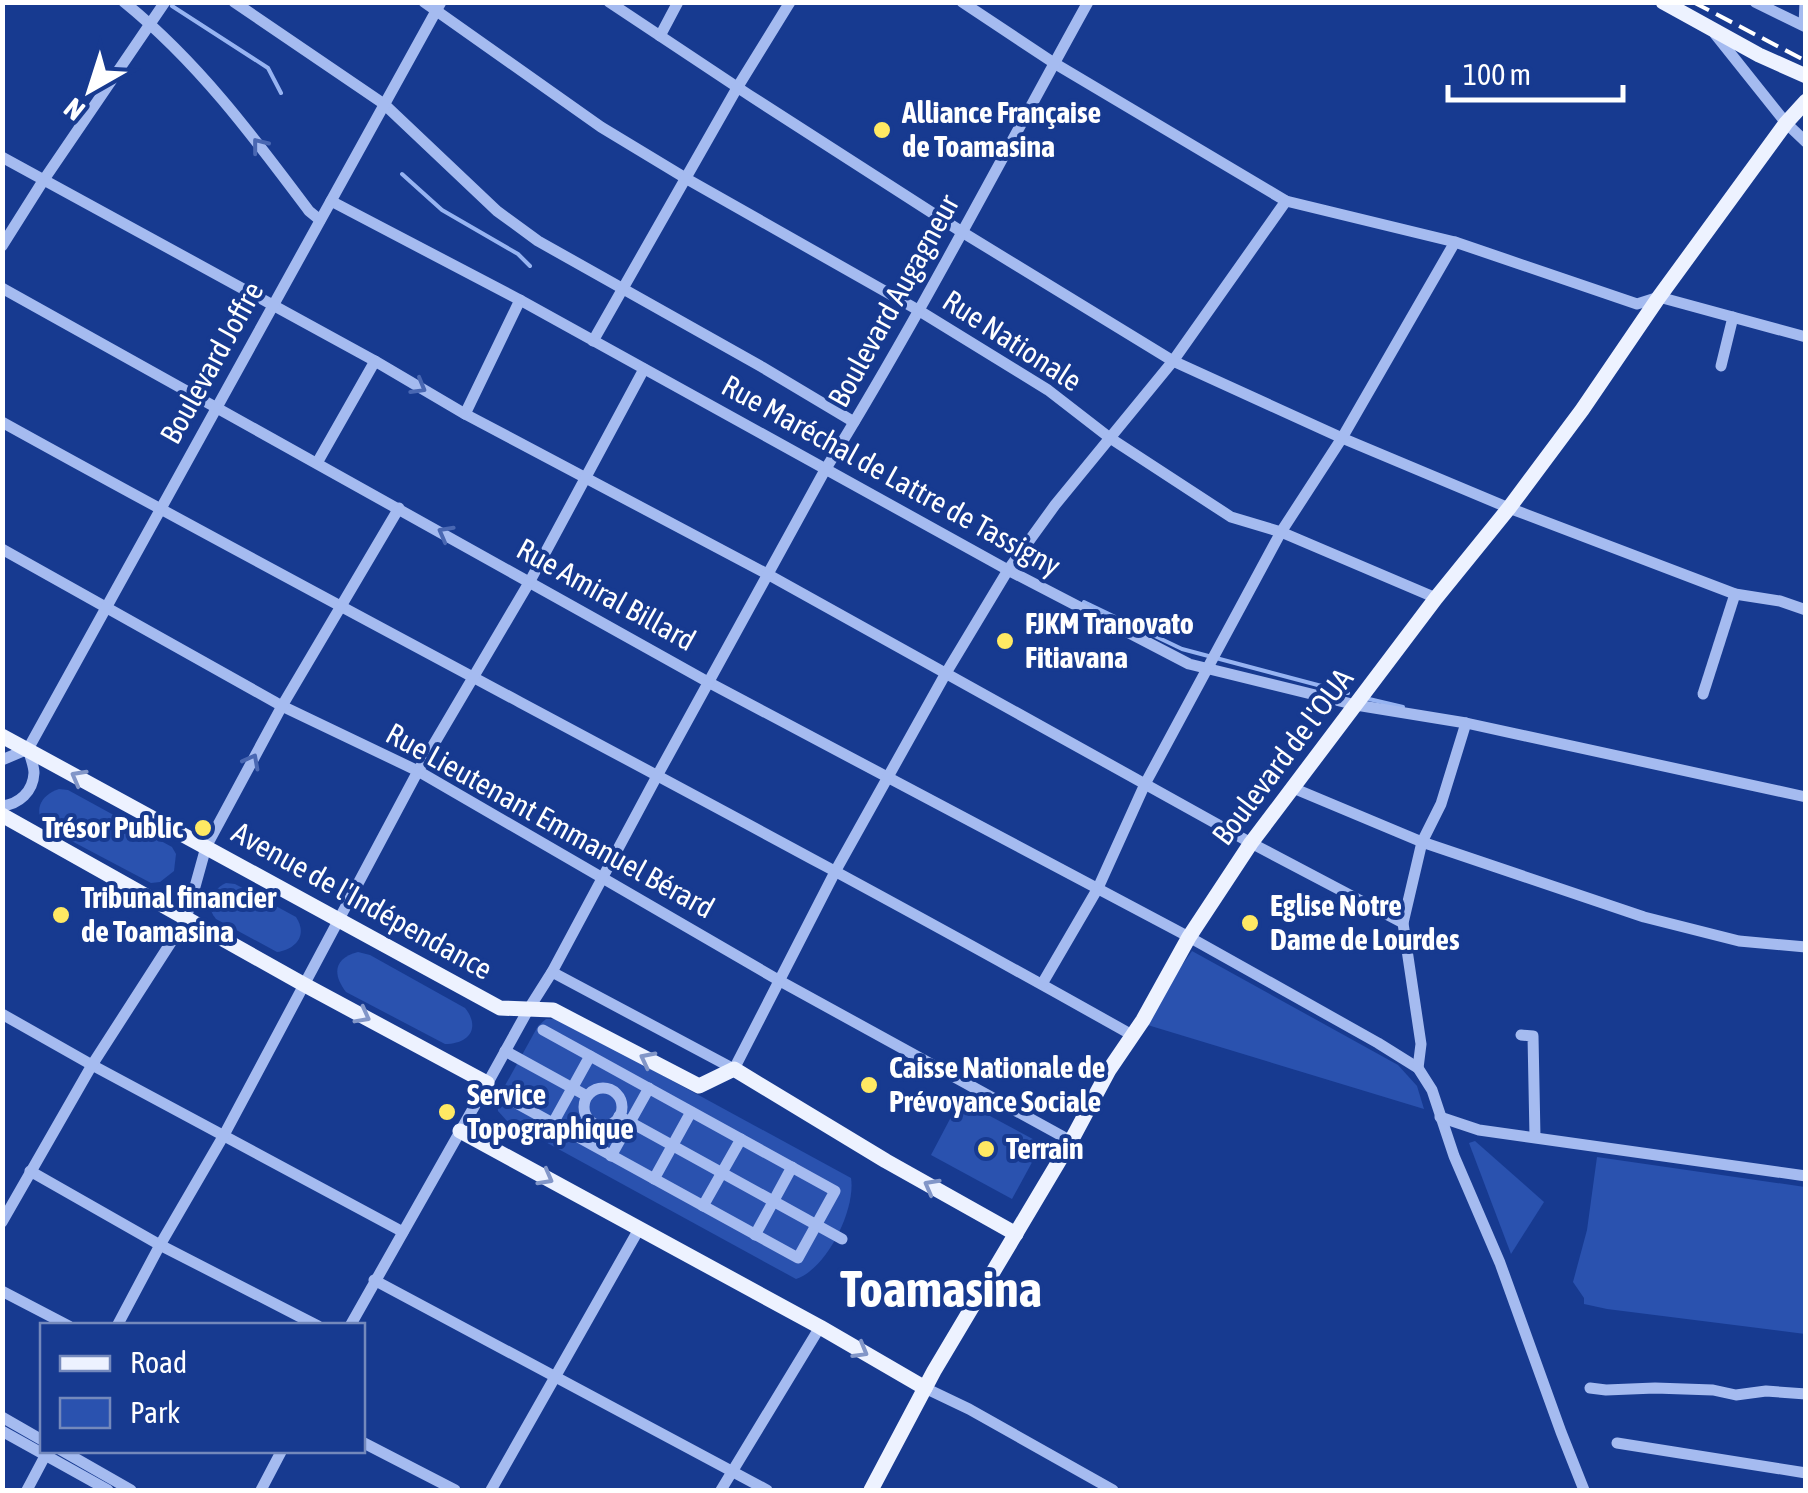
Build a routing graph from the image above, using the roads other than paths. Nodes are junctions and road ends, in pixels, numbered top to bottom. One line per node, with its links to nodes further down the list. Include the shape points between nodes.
1 (124, 2): 14 (street)
2 (165, 2): 14 (street)
3 (234, 2): 22 (street)
4 (424, 2): 13 (street, Rue Nationale)
5 (609, 2): 17 (street)
6 (678, 2): 17 (street)
7 (790, 2): 20 (street)
8 (962, 2): 18 (street)
9 (1088, 2): 18 (street, Boulevard Augagneur)
10 (1663, 2): 16 (main road)
11 (1755, 2): 15 (street)
12 (1805, 2): 15 (street)
13 (438, 7): 22 (street, Boulevard Joffre); 26 (street, Rue Nationale, via 600,127)
14 (151, 24): 27 (street); 30 (street, one-way to 14, via 218,93)
15 (1805, 26)
16 (1712, 30): 19 (main road); 23 (street)
17 (660, 36): 20 (street)
18 (1054, 63): 29 (street); 31 (street, Boulevard Augagneur)
19 (1806, 76)
20 (737, 88): 26 (street); 31 (street)
21 (1806, 101): 23 (main road, Boulevard de l'OUA)
22 (384, 104): 28 (street, Boulevard Joffre); 35 (street, via 497,211)
23 (1786, 123): 24 (street); 36 (main road, Boulevard de l'OUA)
24 (1806, 142)
25 (2, 157): 27 (street)
26 (687, 180): 35 (street); 39 (street, Rue Nationale)
27 (43, 181): 33 (street); 38 (street)
28 (331, 200): 30 (street, Boulevard Joffre); 37 (street, Rue Maréchal de Lattre de Tassigny)
29 (1286, 201): 32 (street); 44 (street)
30 (320, 220): 38 (street, Boulevard Joffre)
31 (962, 232): 39 (street, Boulevard Augagneur); 44 (street)
32 (1455, 242): 36 (street, via 1637,304); 52 (street)
33 (2, 246)
34 (2, 288): 47 (street, Rue Amiral Billard)
35 (620, 289): 42 (street); 50 (street)
36 (1660, 297): 40 (street); 57 (main road, Boulevard de l'OUA)
37 (520, 300): 42 (street, Rue Maréchal de Lattre de Tassigny); 48 (street)
38 (272, 306): 43 (street); 47 (street, Boulevard Joffre)
39 (918, 310): 50 (street, Boulevard Augagneur); 51 (street, Rue Nationale, via 1048,390)
40 (1733, 316): 41 (street); 45 (street)
41 (1806, 337)
42 (592, 341): 46 (street, Rue Maréchal de Lattre de Tassigny)
43 (376, 361): 48 (street, one-way to 48); 53 (street)
44 (1173, 361): 51 (street); 52 (street)
45 (1721, 366)
46 (644, 369): 54 (street, Rue Maréchal de Lattre de Tassigny); 55 (street)
47 (216, 407): 53 (street, Rue Amiral Billard); 58 (street, Boulevard Joffre)
48 (465, 414): 55 (street)
49 (2, 422): 58 (street)
50 (854, 422): 54 (street, Boulevard Augagneur)
51 (1110, 438): 59 (street, Rue Nationale, via 1231,516); 61 (street)
52 (1342, 438): 57 (street); 59 (street)
53 (318, 463): 56 (street, Rue Amiral Billard)
54 (825, 470): 61 (street, Rue Maréchal de Lattre de Tassigny); 62 (street, Boulevard Augagneur)
55 (586, 480): 62 (street); 63 (street)
56 (400, 508): 63 (street, Rue Amiral Billard, one-way to 56); 67 (street)
57 (1508, 508): 64 (street); 65 (main road, Boulevard de l'OUA)
58 (160, 509): 66 (street, Boulevard Joffre); 67 (street)
59 (1281, 532): 65 (street, Rue Nationale); 69 (street)
60 (2, 550): 66 (street, Rue Lieutenant Emmanuel Bérard)
61 (1008, 570): 69 (street, Rue Maréchal de Lattre de Tassigny, via 1167,654); 70 (street)
62 (768, 575): 70 (street); 72 (street, Boulevard Augagneur)
63 (530, 581): 71 (street); 72 (street, Rue Amiral Billard)
64 (1735, 594): 68 (street); 73 (street)
65 (1436, 598): 74 (main road, Boulevard de l'OUA)
66 (105, 608): 75 (street, Rue Lieutenant Emmanuel Bérard); 78 (street, Boulevard Joffre)
67 (340, 608): 71 (street); 75 (street)
68 (1806, 610)
69 (1207, 667): 74 (street, Rue Maréchal de Lattre de Tassigny); 83 (street)
70 (946, 673): 82 (street); 83 (street)
71 (472, 678): 80 (street); 81 (street)
72 (708, 682): 81 (street, Boulevard Augagneur); 82 (street, Rue Amiral Billard)
73 (1703, 694)
74 (1356, 705): 76 (street, Rue Maréchal de Lattre de Tassigny); 84 (main road, Boulevard de l'OUA)
75 (282, 706): 80 (street, Rue Lieutenant Emmanuel Bérard); 90 (street, one-way to 75)
76 (1466, 723): 85 (street, Rue Maréchal de Lattre de Tassigny); 88 (street)
77 (2, 736): 78 (main road, Avenue de l'Indépendance)
78 (28, 749): 79 (street); 86 (street, via 34,773 28,791 16,804); 90 (main road, Avenue de l'Indépendance, one-way to 78)
79 (2, 760)
80 (418, 771): 92 (street, Rue Lieutenant Emmanuel Bérard); 94 (street)
81 (657, 776): 91 (street); 92 (street, Boulevard Augagneur)
82 (889, 777): 91 (street); 93 (street, Rue Amiral Billard)
83 (1145, 784): 89 (street); 93 (street)
84 (1293, 788): 88 (street); 89 (main road, Boulevard de l'OUA)
85 (1806, 797)
86 (2, 806)
87 (2, 815): 95 (main road)
88 (1422, 842): 96 (street); 98 (street, via 1644,917 1739,941)
89 (1251, 843): 96 (street); 97 (main road, Boulevard de l'OUA)
90 (206, 847): 94 (main road, Avenue de l'Indépendance); 95 (street)
91 (836, 870): 100 (street); 102 (street)
92 (604, 877): 99 (street, Boulevard Augagneur); 100 (street, Rue Lieutenant Emmanuel Bérard)
93 (1098, 888): 97 (street, Rue Amiral Billard); 102 (street)
94 (338, 918): 101 (street); 103 (main road, Avenue de l'Indépendance, via 500,1008)
95 (186, 919): 101 (main road); 110 (street)
96 (1403, 923): 111 (street, via 1422,1044)
97 (1189, 937): 106 (main road, Boulevard de l'OUA); 111 (street, Rue Amiral Billard)
98 (1806, 947)
99 (552, 972): 103 (street, Boulevard Augagneur); 112 (street)
100 (780, 981): 112 (street); 126 (street, Rue Lieutenant Emmanuel Bérard)
101 (303, 984): 115 (main road, one-way to 115); 123 (street)
102 (1042, 984): 106 (street)
103 (528, 1010): 108 (street, Boulevard Augagneur); 112 (main road, Avenue de l'Indépendance, one-way to 103, via 699,1086 553,1010)
104 (2, 1014): 110 (street)
105 (543, 1030): 109 (street)
106 (1132, 1035): 126 (main road, Boulevard de l'OUA)
107 (1521, 1035): 124 (street, via 1533,1036)
108 (505, 1051): 113 (street); 115 (street, Boulevard Augagneur)
109 (590, 1056): 113 (street); 114 (street)
110 (92, 1064): 123 (street); 130 (street)
111 (1418, 1068): 119 (street)
112 (734, 1069): 140 (main road, one-way to 112)
113 (572, 1088): 116 (street); 121 (street)
114 (648, 1088): 118 (street); 120 (street)
115 (484, 1089): 122 (street, Boulevard Augagneur)
116 (587, 1096): 120 (street, via 597,1089 615,1093); 120 (street, via 584,1112 593,1123)
117 (509, 1099): 121 (street)
118 (692, 1112): 125 (street); 127 (street)
119 (1440, 1118): 124 (street); 176 (street)
120 (625, 1119): 127 (street); 128 (street)
121 (553, 1124): 128 (street)
122 (460, 1131): 138 (main road, one-way to 138); 139 (street, Boulevard Augagneur)
123 (224, 1135): 139 (street); 143 (street)
124 (1535, 1136): 132 (street)
125 (740, 1138): 129 (street); 131 (street)
126 (1071, 1140): 140 (main road, Boulevard de l'OUA)
127 (673, 1146): 131 (street); 133 (street)
128 (612, 1156): 133 (street)
129 (792, 1167): 134 (street); 137 (street, via 835,1190)
130 (30, 1171): 136 (street); 143 (street)
131 (722, 1172): 134 (street); 135 (street)
132 (1806, 1176)
133 (654, 1179): 135 (street)
134 (774, 1201): 137 (street); 141 (street)
135 (703, 1206): 141 (street)
136 (2, 1222)
137 (816, 1225): 141 (street, via 798,1258); 142 (street)
138 (639, 1229): 150 (main road); 151 (street)
139 (403, 1232): 144 (street, Boulevard Augagneur)
140 (1016, 1234): 152 (main road, Boulevard de l'OUA)
141 (755, 1235)
142 (842, 1239)
143 (160, 1245): 147 (street); 148 (street)
144 (374, 1280): 149 (street, Boulevard Augagneur); 151 (street)
145 (2, 1291): 146 (street)
146 (63, 1323)
147 (119, 1323)
148 (312, 1323)
149 (352, 1323)
150 (820, 1328): 152 (main road, one-way to 152); 164 (street)
151 (556, 1376): 164 (street); 171 (street)
152 (925, 1388): 174 (main road, Boulevard de l'OUA); 175 (street)
153 (1590, 1388): 154 (street)
154 (1806, 1394)
155 (2, 1417): 157 (street)
156 (2, 1432): 160 (street)
157 (40, 1439)
158 (365, 1444): 170 (street)
159 (1618, 1444): 165 (street)
160 (40, 1450)
161 (46, 1453): 166 (street); 167 (street)
162 (66, 1453): 168 (street)
163 (280, 1453): 169 (street)
164 (732, 1471): 172 (street); 173 (street)
165 (1806, 1473)
166 (27, 1490)
167 (108, 1490)
168 (130, 1490)
169 (261, 1490)
170 (456, 1490)
171 (491, 1490)
172 (721, 1490)
173 (766, 1490)
174 (871, 1490)
175 (1113, 1490)
176 (1584, 1490)

